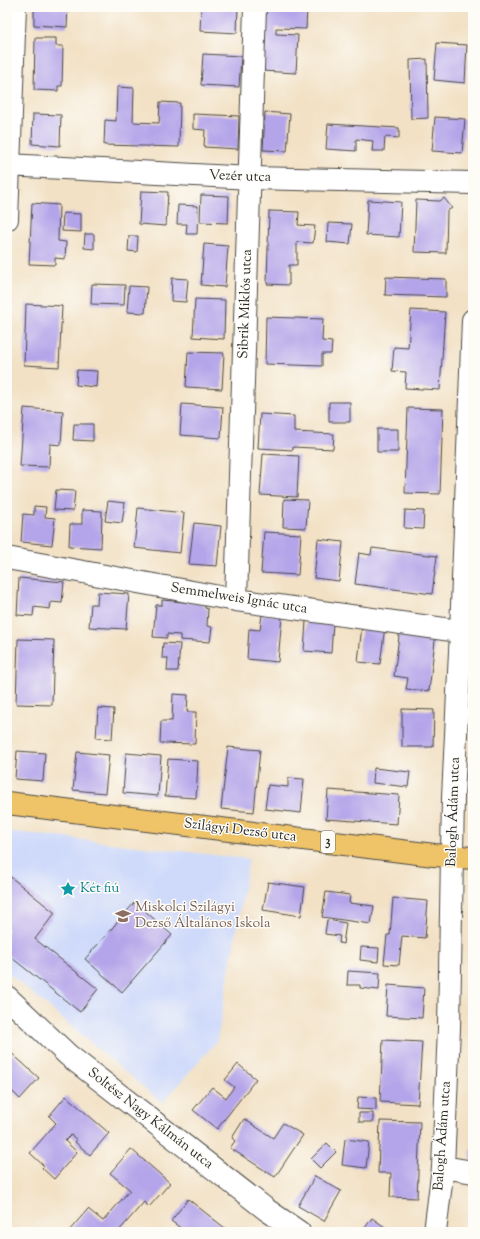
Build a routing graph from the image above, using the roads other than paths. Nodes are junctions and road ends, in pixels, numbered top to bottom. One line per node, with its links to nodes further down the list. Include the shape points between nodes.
1 (15, 7): 3 (street)
2 (256, 7): 4 (street, Sibrik Miklós utca)
3 (8, 165): 4 (street, Vezér utca); 6 (street)
4 (251, 178): 5 (street, Vezér utca); 9 (street, Sibrik Miklós utca)
5 (473, 183)
6 (7, 219)
7 (473, 320): 10 (street, Balogh Ádám utca)
8 (7, 558): 9 (street, Semmelweis Ignác utca)
9 (236, 600): 10 (street, Semmelweis Ignác utca)
10 (467, 632): 12 (street, Balogh Ádám utca, via 453,797)
11 (7, 803): 12 (main road, Szilágyi Dezső utca / 3)
12 (462, 857): 14 (street, Balogh Ádám utca, via 449,1028)
13 (7, 997): 16 (street, Soltész Nagy Kálmán utca, via 68,1055)
14 (443, 1167): 15 (street); 17 (street, Balogh Ádám utca)
15 (473, 1172)
16 (299, 1232)
17 (435, 1232)

